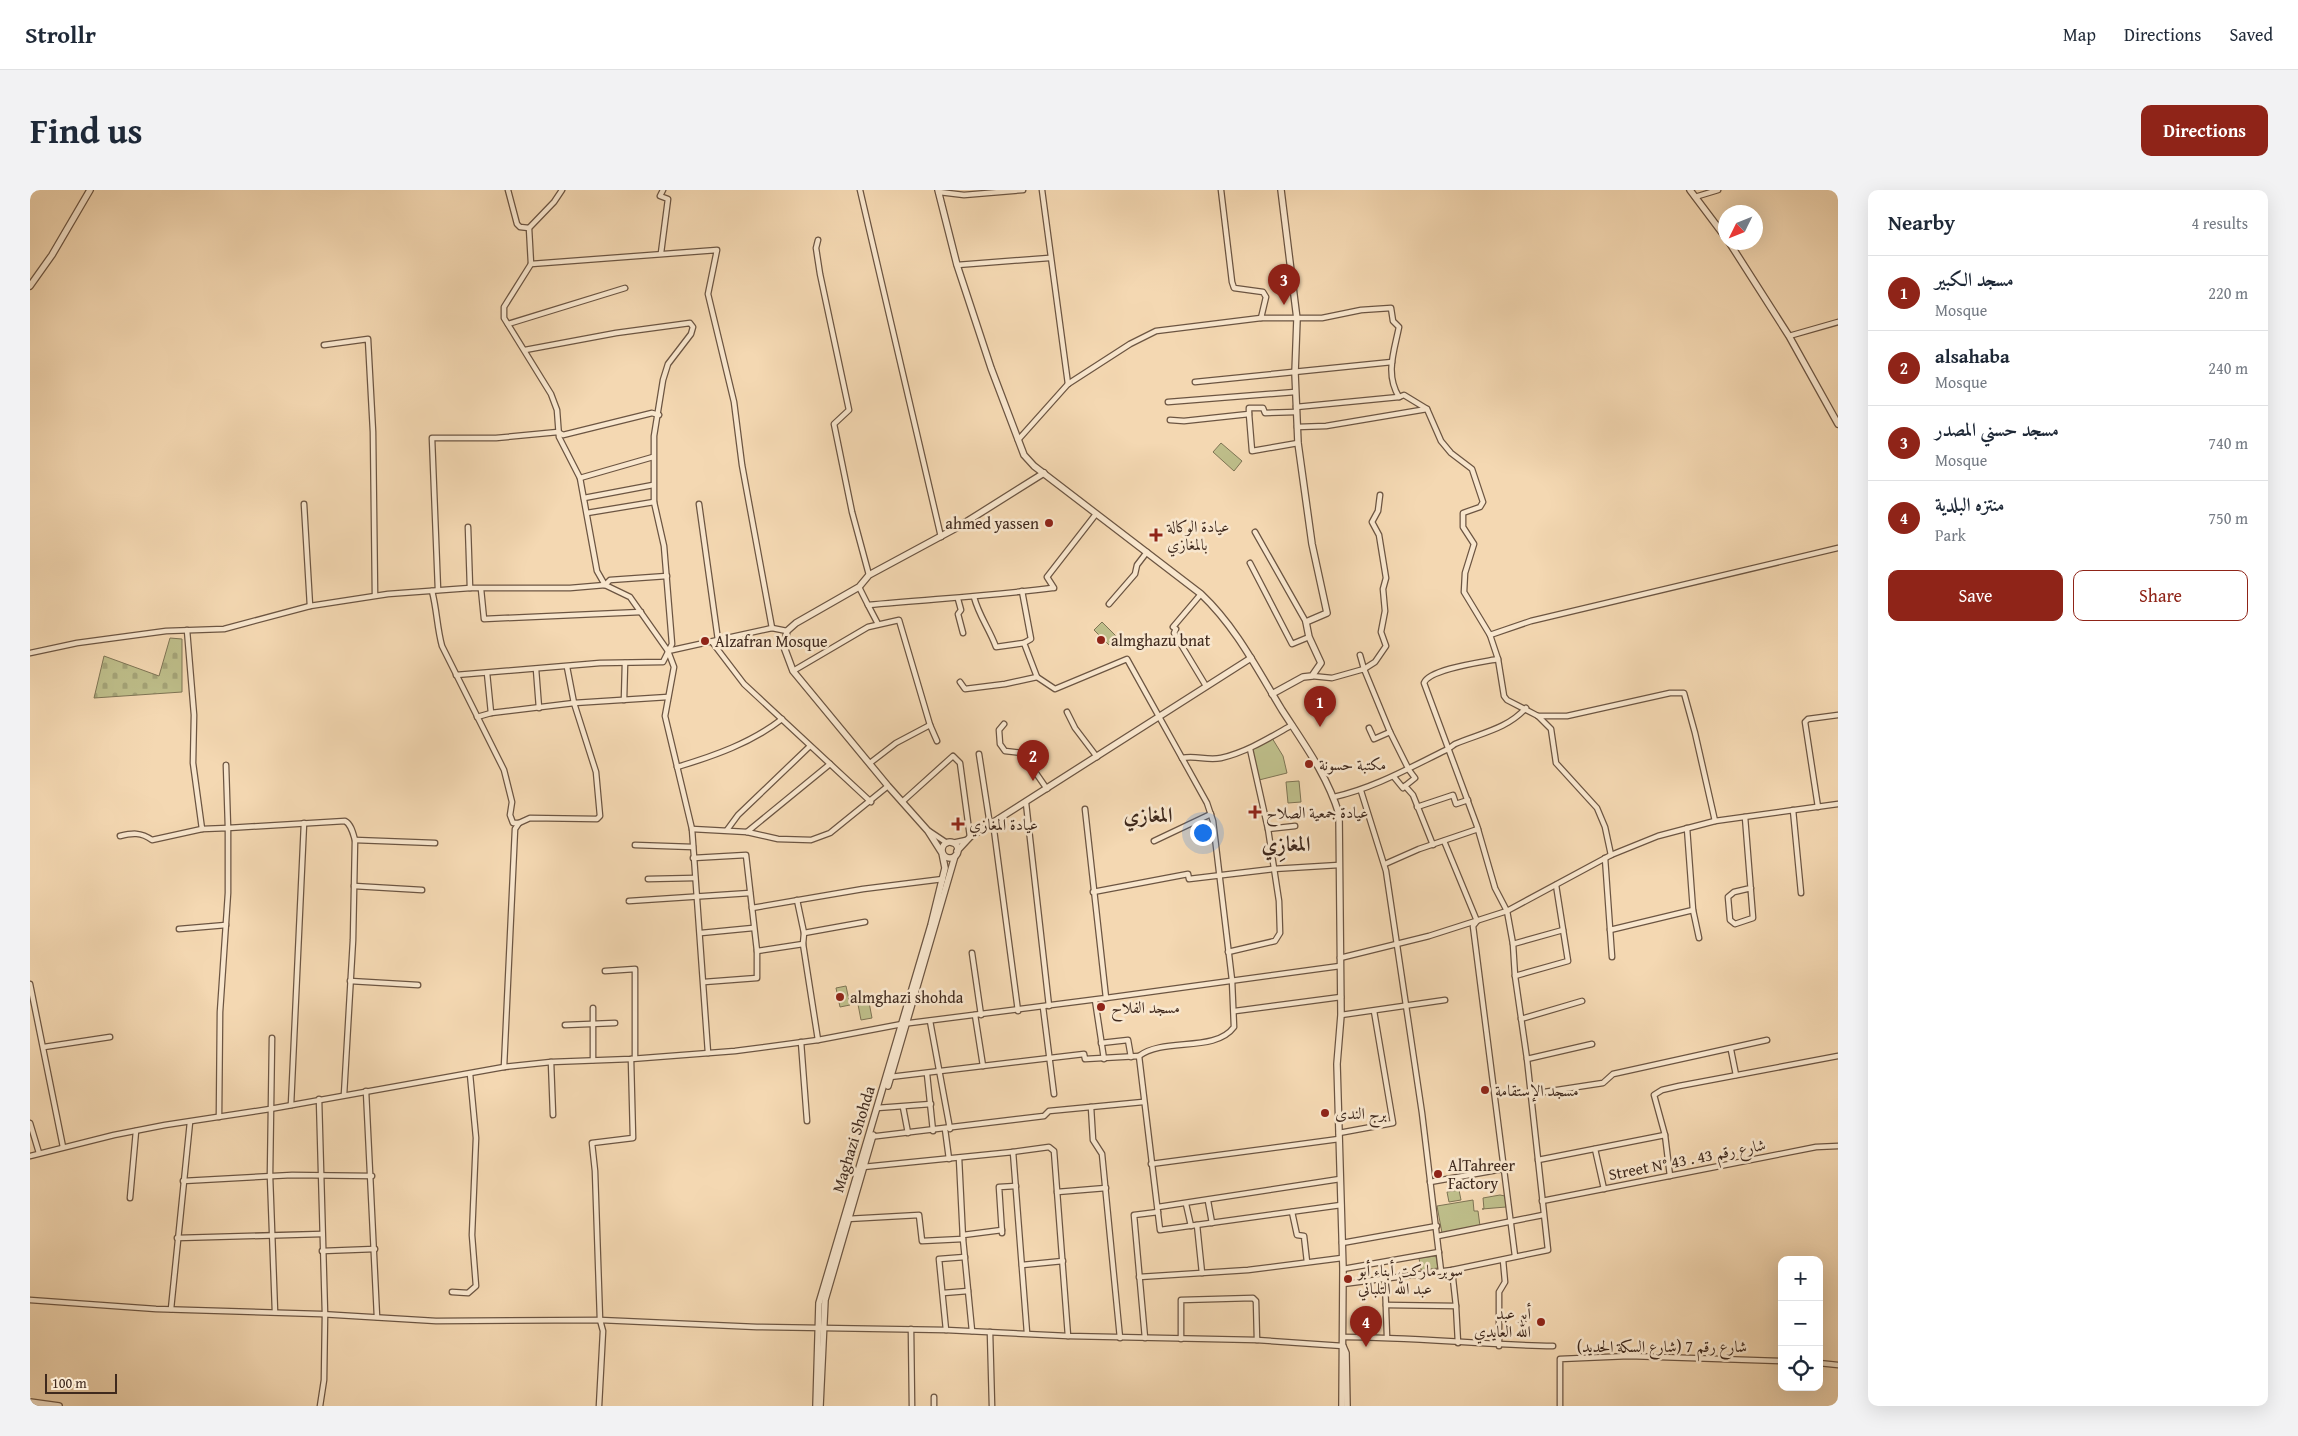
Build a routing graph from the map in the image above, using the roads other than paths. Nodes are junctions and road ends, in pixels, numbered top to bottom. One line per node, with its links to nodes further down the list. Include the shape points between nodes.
1 (90, 190): 22 (street)
2 (508, 190): 15 (street, via 517,224)
3 (562, 190): 15 (street)
4 (663, 190): 18 (street, via 660,196 668,199 669,207)
5 (862, 190): 61 (street)
6 (1023, 190): 12 (street, via 964,195)
7 (1042, 190): 19 (street)
8 (1221, 190): 24 (street, via 1232,282 1234,288 1263,292 1266,297)
9 (1281, 190): 25 (street)
10 (1690, 190): 13 (street)
11 (1718, 190): 13 (street)
12 (939, 191): 21 (street)
13 (1695, 197): 14 (street)
14 (1718, 227)
15 (529, 228): 20 (street)
16 (818, 240): 65 (street, via 820,274 849,410 834,424)
17 (1734, 250): 28 (street)
18 (661, 253): 20 (street); 84 (street, via 717,250 708,294 734,402)
19 (1049, 258): 21 (street); 34 (street)
20 (531, 264): 27 (street, via 504,307 504,318)
21 (957, 265): 46 (street)
22 (30, 286)
23 (625, 288): 27 (street)
24 (1261, 318): 25 (street); 34 (street, via 1156,330)
25 (1297, 318): 31 (street, via 1322,318 1391,308 1393,321 1399,327); 32 (street)
26 (1838, 322): 28 (street)
27 (508, 324): 30 (street)
28 (1789, 336): 43 (street)
29 (324, 345): 75 (street, via 368,339)
30 (525, 350): 41 (street, via 690,323 693,327 691,334 668,364); 45 (street, via 551,394 557,410)
31 (1392, 362): 32 (street); 36 (street, via 1392,384)
32 (1294, 373): 33 (street); 35 (street)
33 (1195, 382)
34 (1068, 384): 46 (street)
35 (1295, 392): 37 (street); 39 (street)
36 (1400, 396): 38 (street, via 1404,395); 39 (street)
37 (1168, 402)
38 (1427, 409): 44 (street, via 1326,426); 88 (street, via 1441,441 1472,469 1483,502 1480,507 1462,513 1463,528 1474,544 1464,592)
39 (1296, 410): 40 (street, via 1265,413 1263,408 1249,408); 44 (street)
40 (1249, 414): 42 (street); 47 (street, via 1252,451)
41 (659, 415): 45 (street, via 563,435); 48 (street)
42 (1170, 420)
43 (1838, 424)
44 (1297, 426): 47 (street)
45 (558, 432): 50 (street); 71 (street, via 496,438 432,438)
46 (1018, 440): 49 (street, via 1024,455)
47 (1298, 443): 82 (street, via 1312,544 1327,613)
48 (653, 457): 50 (street); 51 (street)
49 (1044, 473): 58 (street); 61 (street)
50 (580, 478): 53 (street)
51 (653, 486): 53 (street); 54 (street)
52 (1380, 495): 101 (street, via 1378,511 1372,522 1386,578 1381,632 1386,646 1375,662)
53 (584, 498): 57 (street)
54 (654, 502): 57 (street); 66 (street)
55 (304, 504): 80 (street)
56 (700, 504): 90 (street)
57 (587, 513): 67 (street, via 596,571)
58 (1096, 514): 63 (street); 73 (street, via 1046,577 1054,588)
59 (468, 527): 69 (street)
60 (1255, 532): 82 (street)
61 (941, 537): 65 (street)
62 (1838, 548): 88 (street, via 1531,620)
63 (1147, 552): 74 (street); 78 (street, via 1137,565 1135,574)
64 (1250, 563): 89 (street, via 1292,644)
65 (869, 575): 68 (street)
66 (667, 576): 67 (street, via 610,580); 93 (street, via 672,644)
67 (605, 585): 70 (street); 81 (street, via 630,597)
68 (859, 587): 79 (street); 86 (street)
69 (470, 588): 70 (street); 71 (street)
70 (481, 589): 81 (street, via 484,619)
71 (438, 590): 72 (street)
72 (432, 591): 75 (street); 104 (street, via 442,646)
73 (1022, 591): 76 (street); 92 (street, via 1031,639)
74 (1201, 594): 96 (street, via 1226,620); 108 (street, via 1173,627)
75 (375, 596): 80 (street)
76 (974, 597): 77 (street); 92 (street, via 996,647)
77 (958, 599): 79 (street, via 920,599); 87 (street)
78 (1109, 604)
79 (868, 605): 83 (street)
80 (310, 606): 85 (street, via 224,629)
81 (641, 612): 93 (street)
82 (1306, 622): 89 (street)
83 (878, 624): 102 (street); 123 (street, via 899,620)
84 (772, 628): 86 (street); 90 (street)
85 (187, 630): 94 (street, via 103,639); 166 (street, via 194,716 193,763)
86 (787, 631): 102 (street, via 784,647)
87 (963, 633)
88 (1490, 636): 97 (street)
89 (1309, 638): 105 (street, via 1321,663)
90 (718, 640): 91 (street)
91 (712, 642): 93 (street); 121 (street, via 744,684)
92 (1024, 643): 106 (street)
93 (668, 651): 98 (street, via 663,662); 110 (street, via 674,667)
94 (30, 653)
95 (1360, 655): 101 (street)
96 (1251, 658): 108 (street); 109 (street)
97 (1498, 659): 114 (street, via 1504,696); 130 (street, via 1442,671 1424,681)
98 (625, 663): 99 (street); 111 (street)
99 (567, 667): 100 (street); 112 (street)
100 (536, 669): 103 (street); 113 (street)
101 (1364, 669): 105 (street, via 1332,678); 126 (street)
102 (793, 671): 134 (street)
103 (487, 673): 104 (street); 116 (street)
104 (456, 675): 120 (street)
105 (1312, 676): 109 (street, via 1303,677)
106 (1037, 677): 107 (street, via 965,689); 118 (street, via 1055,689 1127,659)
107 (960, 682)
108 (1206, 686): 118 (street)
109 (1272, 694): 124 (street)
110 (668, 697): 111 (street); 137 (street, via 665,716)
111 (624, 700): 112 (street)
112 (574, 703): 113 (street); 158 (street, via 596,772 600,816 596,819 530,818)
113 (540, 708): 116 (street)
114 (1526, 708): 119 (street); 130 (street, via 1498,729)
115 (1067, 712): 132 (street)
116 (491, 713): 120 (street)
117 (1838, 715): 151 (street, via 1805,722)
118 (1159, 716): 132 (street); 133 (street)
119 (1538, 716): 156 (street, via 1567,716 1670,693 1684,693); 182 (street, via 1551,730 1556,762 1597,808)
120 (477, 717): 158 (street, via 504,770 512,802 510,819)
121 (782, 719): 128 (street); 137 (street, via 762,735 714,756)
122 (1004, 724): 142 (street, via 1000,730 1000,744 1005,751 1022,753)
123 (930, 725): 127 (street); 134 (street, via 896,743)
124 (1292, 725): 129 (street); 144 (street)
125 (1369, 728): 126 (street, via 1374,739)
126 (1390, 732): 138 (street)
127 (937, 741)
128 (810, 746): 135 (street); 167 (street, via 738,815)
129 (1250, 748): 133 (street, via 1220,758); 164 (street)
130 (1449, 749): 138 (street); 145 (street)
131 (979, 754): 159 (street)
132 (1097, 757): 142 (street)
133 (1182, 758): 154 (street)
134 (870, 763): 140 (street)
135 (830, 764): 146 (street); 169 (street)
136 (226, 766): 161 (street)
137 (677, 767): 162 (street)
138 (1408, 769): 139 (street); 141 (street, via 1416,778)
139 (1394, 777): 141 (street, via 1398,785); 143 (street)
140 (888, 786): 146 (street); 147 (street)
141 (1405, 786): 150 (street)
142 (1047, 789): 148 (street)
143 (1361, 791): 144 (street); 185 (street)
144 (1334, 797): 186 (street, via 1339,814)
145 (1468, 800): 150 (street, via 1456,804 1453,795); 165 (street)
146 (871, 802): 169 (street, via 830,833 810,840 778,839)
147 (902, 802): 168 (street); 171 (street, via 953,756 960,763)
148 (1026, 802): 159 (street); 236 (street)
149 (1838, 804): 151 (street)
150 (1418, 807): 178 (street)
151 (1818, 807): 153 (street)
152 (1085, 809): 196 (street)
153 (1793, 810): 155 (street); 198 (street)
154 (1211, 814): 173 (street); 188 (street)
155 (1745, 817): 156 (street); 194 (street)
156 (1715, 821): 163 (street)
157 (304, 823): 161 (street); 172 (street, via 345,821); 283 (street)
158 (519, 823): 270 (street, via 512,844)
159 (990, 825): 171 (street); 239 (street, via 994,830)
160 (1295, 826): 164 (street)
161 (228, 828): 166 (street); 207 (street)
162 (692, 828): 167 (street); 179 (street)
163 (1687, 828): 182 (street); 203 (street)
164 (1268, 829): 187 (street)
165 (1478, 829): 174 (street); 204 (street, via 1495,888)
166 (202, 830): 170 (street, via 152,840 138,834)
167 (727, 830): 169 (street)
168 (928, 831): 176 (street); 180 (street)
169 (746, 832)
170 (120, 836)
171 (968, 839): 176 (street); 181 (street)
172 (355, 840): 175 (street); 193 (street)
173 (1154, 841)
174 (1444, 841): 178 (street); 205 (street)
175 (435, 843)
176 (950, 843): 180 (street, via 942,848); 181 (street)
177 (635, 845): 179 (street)
178 (1432, 845): 185 (street)
179 (693, 847): 183 (street)
180 (942, 853): 181 (street, via 949,858); 191 (street)
181 (956, 854): 191 (street, Maghazi Shohda)
182 (1611, 855): 184 (street)
183 (693, 858): 189 (street); 197 (street, via 746,855)
184 (1605, 858): 192 (street); 211 (street)
185 (1385, 864): 217 (street)
186 (1340, 866): 187 (street); 222 (street)
187 (1273, 869): 188 (street); 219 (street, via 1280,901 1280,933 1275,941)
188 (1219, 874): 196 (street, via 1189,879 1188,874); 219 (street)
189 (694, 878): 190 (street); 199 (street)
190 (648, 879)
191 (944, 883): 200 (street, via 863,889); 248 (street, Maghazi Shohda)
192 (1556, 885): 204 (street); 210 (street)
193 (354, 886): 195 (street); 227 (street)
194 (1751, 888): 194 (street, via 1753,918 1735,924 1730,920 1728,896)
195 (422, 890)
196 (1093, 892): 232 (street)
197 (750, 893): 199 (street); 202 (street)
198 (1800, 893)
199 (698, 898): 201 (street); 212 (street)
200 (797, 900): 202 (street); 213 (street)
201 (629, 901)
202 (752, 908): 208 (street)
203 (1693, 910): 211 (street); 214 (street)
204 (1507, 911): 205 (street); 216 (street)
205 (1477, 921): 217 (street); 311 (street, via 1473,926)
206 (865, 922): 213 (street)
207 (226, 925): 209 (street); 289 (street, via 220,1012)
208 (753, 928): 212 (street); 218 (street)
209 (179, 929)
210 (1563, 930): 216 (street); 225 (street, via 1568,961)
211 (1610, 930): 221 (street)
212 (701, 933): 228 (street)
213 (804, 933): 215 (street)
214 (1698, 938)
215 (803, 944): 218 (street); 252 (street)
216 (1513, 944): 225 (street)
217 (1396, 945): 222 (street); 237 (street)
218 (757, 951): 228 (street, via 757,978)
219 (1228, 952): 226 (street)
220 (972, 953): 242 (street)
221 (1612, 956)
222 (1340, 958): 223 (street)
223 (1340, 966): 226 (street); 231 (street)
224 (605, 971): 265 (street, via 635,970)
225 (1515, 976): 244 (street)
226 (1232, 980): 232 (street); 240 (street)
227 (350, 982): 230 (street); 279 (street)
228 (704, 982): 259 (street)
229 (30, 984): 257 (street)
230 (418, 985)
231 (1341, 997): 240 (street); 243 (street)
232 (1106, 998): 233 (street)
233 (1095, 1000): 236 (street); 255 (street)
234 (1445, 1000): 237 (street)
235 (1582, 1001): 244 (street)
236 (1046, 1006): 239 (street); 263 (street)
237 (1405, 1006): 241 (street); 318 (street)
238 (593, 1008): 247 (street)
239 (1018, 1010): 242 (street)
240 (1235, 1011): 260 (street, via 1234,1027 1225,1036 1145,1052)
241 (1374, 1012): 243 (street); 298 (street, via 1393,1123)
242 (978, 1015): 245 (street); 269 (street)
243 (1341, 1015): 298 (street, via 1337,1064)
244 (1521, 1019): 264 (street)
245 (930, 1021): 248 (street); 271 (street)
246 (615, 1023): 247 (street)
247 (594, 1024): 249 (street); 267 (street)
248 (904, 1024): 252 (street); 275 (street, Maghazi Shohda)
249 (565, 1025)
250 (110, 1037): 257 (street)
251 (272, 1038): 287 (street)
252 (818, 1040): 254 (street)
253 (1766, 1040): 258 (street)
254 (801, 1042): 259 (street); 290 (street)
255 (1101, 1043): 262 (street, via 1128,1040); 266 (street)
256 (1592, 1044): 264 (street)
257 (44, 1047): 301 (street)
258 (1731, 1050): 274 (street); 278 (street, via 1613,1074 1603,1083)
259 (708, 1053): 265 (street)
260 (1139, 1056): 262 (street); 281 (street)
261 (1838, 1056): 274 (street)
262 (1131, 1057): 266 (street)
263 (1050, 1058): 266 (street, via 1084,1054 1085,1059); 269 (street); 277 (street)
264 (1527, 1058): 278 (street)
265 (633, 1059): 267 (street); 370 (street, via 632,1138 592,1144)
266 (1104, 1059)
267 (593, 1060): 268 (street)
268 (551, 1062): 270 (street); 288 (street)
269 (983, 1066): 271 (street)
270 (504, 1067): 272 (street)
271 (939, 1072): 273 (street); 293 (street)
272 (470, 1074): 276 (street); 361 (street, via 476,1138 472,1235 476,1286 468,1293)
273 (927, 1074): 275 (street); 282 (street)
274 (1736, 1075): 297 (street, via 1662,1090 1654,1095)
275 (888, 1078): 286 (street, Maghazi Shohda)
276 (366, 1091): 279 (street); 314 (street)
277 (1054, 1094)
278 (1531, 1094): 308 (street)
279 (344, 1095): 280 (street)
280 (319, 1100): 283 (street); 313 (street)
281 (1143, 1102): 285 (street); 309 (street)
282 (931, 1104): 284 (street); 295 (street)
283 (291, 1105): 287 (street)
284 (903, 1107): 286 (street); 296 (street)
285 (1091, 1107): 293 (street); 320 (street, via 1093,1140 1102,1154)
286 (879, 1108): 299 (street, Maghazi Shohda)
287 (270, 1109): 289 (street); 312 (street)
288 (553, 1115)
289 (219, 1117): 291 (street)
290 (807, 1121)
291 (190, 1122): 294 (street); 317 (street)
292 (30, 1123): 304 (street)
293 (948, 1129): 295 (street); 306 (street)
294 (136, 1131): 301 (street); 323 (street)
295 (934, 1131): 296 (street)
296 (908, 1133): 299 (street)
297 (1665, 1135): 302 (street); 315 (street)
298 (1339, 1136): 309 (street); 316 (street)
299 (870, 1137): 310 (street, Maghazi Shohda)
300 (1838, 1146): 315 (street, Street N° 43 . شارع رقم 43, via 1816,1146)
301 (63, 1147): 304 (street)
302 (1595, 1149): 308 (street); 321 (street)
303 (1013, 1152): 307 (street); 319 (street); 322 (street, via 1049,1147 1054,1151)
304 (39, 1153): 305 (street)
305 (30, 1156)
306 (949, 1158): 307 (street); 310 (street)
307 (959, 1158): 340 (street)
308 (1538, 1160): 325 (street)
309 (1151, 1164): 328 (street)
310 (861, 1167): 331 (street, Maghazi Shohda)
311 (1503, 1169): 318 (street); 333 (street)
312 (270, 1176): 313 (street); 317 (street); 338 (street)
313 (321, 1176): 314 (street); 337 (street)
314 (372, 1176): 343 (street)
315 (1670, 1176): 321 (street, Street N° 43 . شارع رقم 43)
316 (1340, 1179): 324 (street); 327 (street)
317 (183, 1181): 341 (street)
318 (1430, 1182): 336 (street)
319 (1016, 1186): 340 (street, via 999,1187 1002,1232); 352 (street)
320 (1106, 1188): 322 (street); 380 (street)
321 (1604, 1189): 325 (street, Street N° 43 . شارع رقم 43)
322 (1057, 1192): 350 (street)
323 (130, 1198)
324 (1208, 1201): 326 (street); 332 (street)
325 (1542, 1201): 330 (street)
326 (1186, 1204): 328 (street); 335 (street)
327 (1341, 1205): 329 (street); 342 (street)
328 (1158, 1209): 335 (street, via 1160,1230); 357 (street, via 1134,1215)
329 (1292, 1212): 332 (street); 351 (street, via 1297,1235 1304,1236)
330 (1543, 1216): 333 (street); 346 (street, via 1548,1250)
331 (846, 1219): 340 (street, via 919,1215 922,1241); 371 (street, Maghazi Shohda, via 819,1303)
332 (1212, 1223): 334 (street)
333 (1510, 1223): 339 (street); 346 (street)
334 (1198, 1225): 335 (street); 355 (street)
335 (1191, 1226)
336 (1436, 1226): 339 (street); 342 (street)
337 (322, 1234): 338 (street); 344 (street)
338 (272, 1235): 341 (street); 367 (street)
339 (1438, 1236): 345 (street)
340 (963, 1237): 347 (street)
341 (177, 1238): 366 (street)
342 (1342, 1243): 348 (street)
343 (375, 1249): 344 (street); 369 (street)
344 (322, 1251): 368 (street)
345 (1439, 1252): 353 (street); 356 (street)
346 (1515, 1256): 349 (street)
347 (965, 1257): 360 (street); 362 (street, via 939,1259)
348 (1342, 1258): 351 (street); 353 (street)
349 (1503, 1260): 354 (street); 386 (street, via 1505,1282 1499,1292)
350 (1063, 1261): 352 (street); 377 (street)
351 (1307, 1262): 355 (street)
352 (1022, 1265): 376 (street)
353 (1343, 1269): 359 (street)
354 (1452, 1270): 356 (street); 365 (street)
355 (1202, 1272): 357 (street)
356 (1441, 1272): 358 (street)
357 (1139, 1277): 381 (street)
358 (1385, 1280): 359 (street); 364 (street)
359 (1343, 1284): 378 (street)
360 (968, 1291): 362 (street); 374 (street)
361 (452, 1292)
362 (944, 1293): 373 (street)
363 (30, 1300): 366 (street)
364 (1386, 1305): 365 (street); 379 (street)
365 (1456, 1306): 384 (street)
366 (170, 1309): 367 (street)
367 (275, 1312): 368 (street)
368 (325, 1314): 369 (street); 394 (street, via 324,1380)
369 (377, 1317): 370 (street, via 436,1321)
370 (600, 1320): 371 (street); 395 (street, via 603,1331)
371 (820, 1327): 372 (street); 396 (street, Maghazi Shohda); 397 (street, Maghazi Shohda)
372 (911, 1329): 373 (street); 398 (street)
373 (946, 1330): 374 (street)
374 (972, 1331): 375 (street)
375 (990, 1332): 376 (street); 400 (street)
376 (1027, 1334): 377 (street)
377 (1068, 1336): 380 (street)
378 (1343, 1337): 379 (street); 385 (street)
379 (1387, 1337): 384 (street)
380 (1120, 1338): 381 (street)
381 (1145, 1338): 382 (street)
382 (1181, 1339): 383 (street); 383 (street, via 1181,1300 1253,1298 1256,1301)
383 (1257, 1340): 385 (street)
384 (1458, 1343): 386 (street)
385 (1343, 1346): 401 (street); 402 (street, via 1346,1353)
386 (1499, 1346): 387 (street)
387 (1553, 1346)
388 (1778, 1361): 403 (street, شارع رقم 7 (شارع السكة الحديد), via 1629,1356 1560,1359)
389 (1823, 1363): 390 (street)
390 (1838, 1365)
391 (934, 1397): 399 (street)
392 (30, 1402): 393 (street)
393 (59, 1406)
394 (320, 1406)
395 (600, 1406)
396 (816, 1406)
397 (820, 1406)
398 (912, 1406)
399 (934, 1406)
400 (992, 1406)
401 (1342, 1406)
402 (1347, 1406)
403 (1560, 1406)

